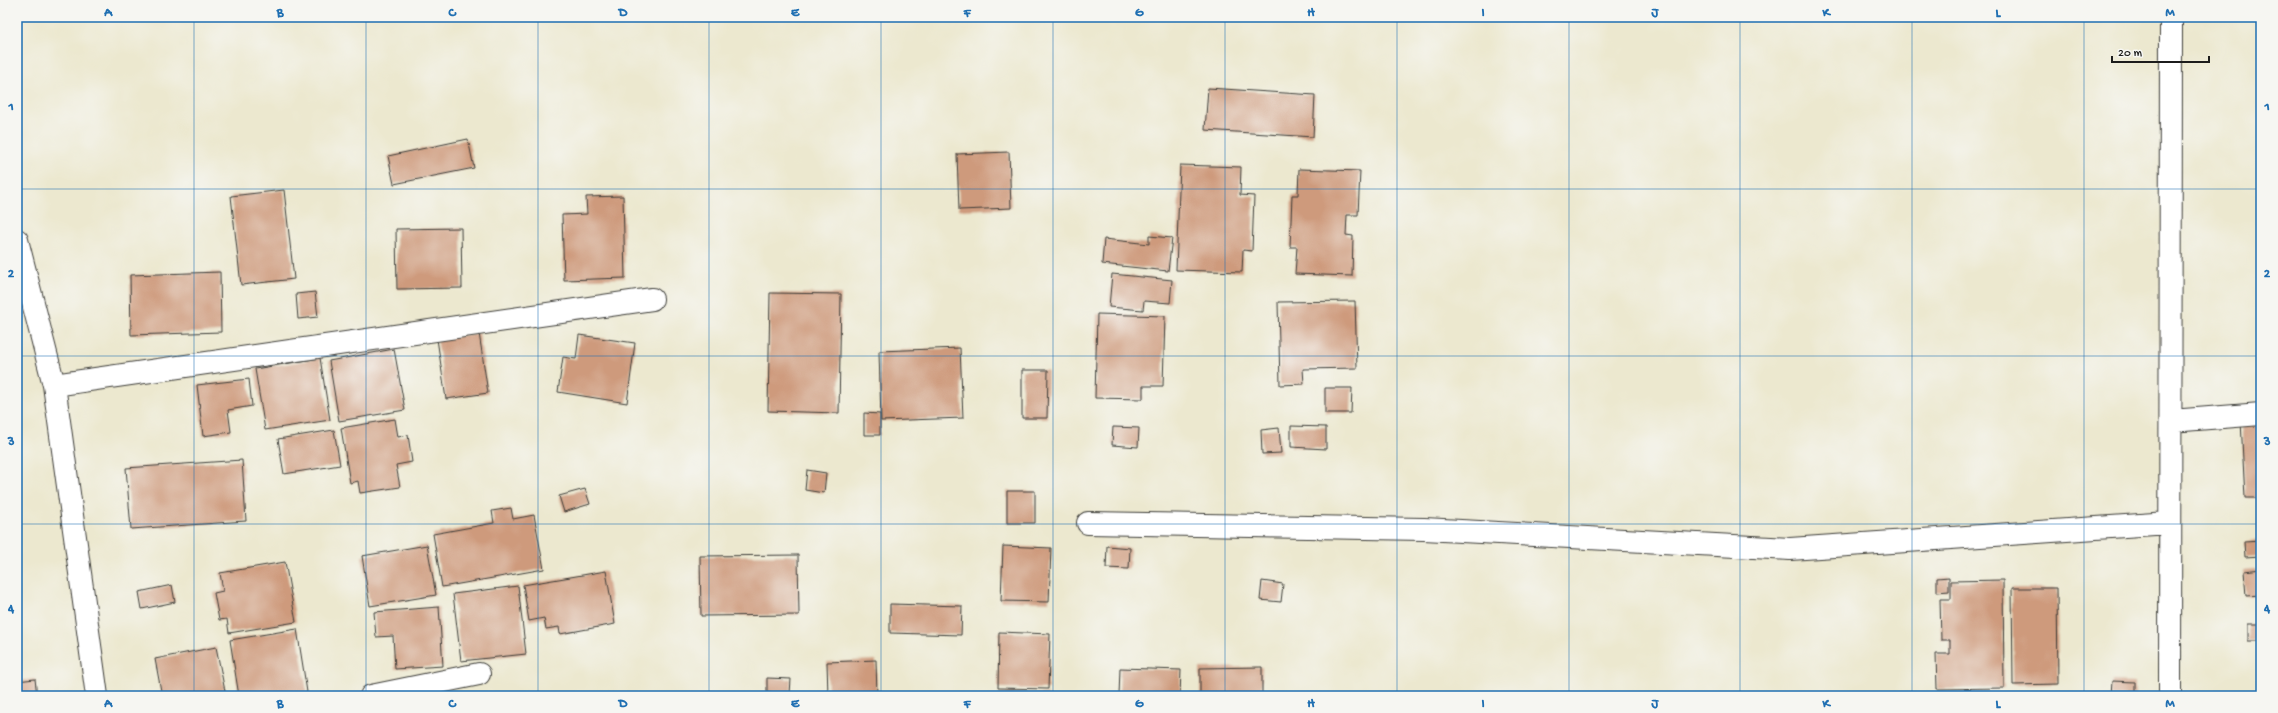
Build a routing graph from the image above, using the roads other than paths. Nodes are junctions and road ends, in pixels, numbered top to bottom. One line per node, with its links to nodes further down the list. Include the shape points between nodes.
1 (2171, 17): 6 (street)
2 (17, 240): 4 (street)
3 (652, 299): 4 (street)
4 (54, 385): 10 (street)
5 (2261, 414): 6 (street)
6 (2170, 421): 8 (street)
7 (1088, 523): 8 (street, via 1424,529 1790,549)
8 (2169, 523): 12 (street)
9 (478, 674): 11 (street)
10 (97, 696)
11 (371, 696)
12 (2170, 696)

